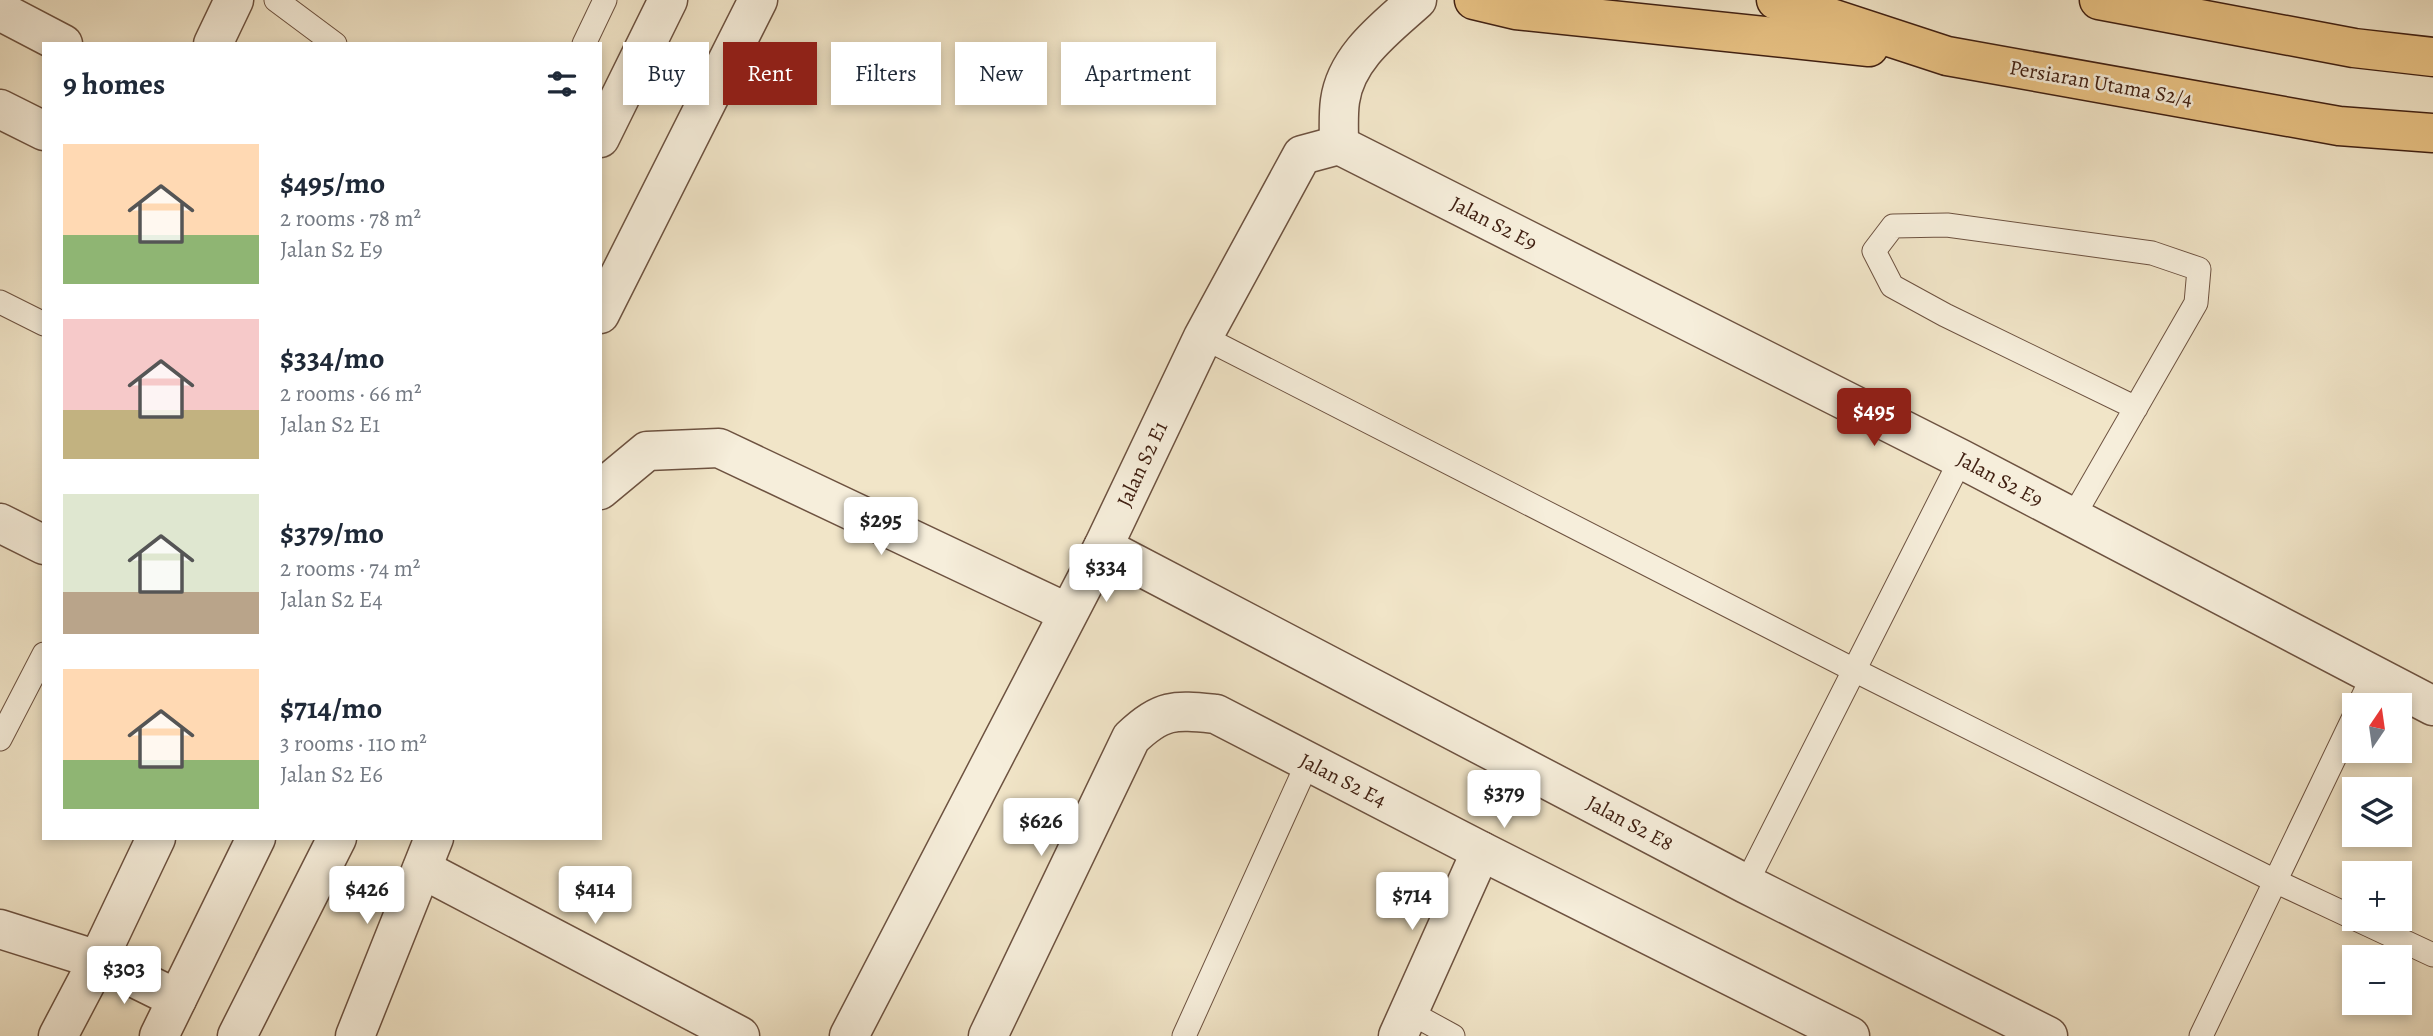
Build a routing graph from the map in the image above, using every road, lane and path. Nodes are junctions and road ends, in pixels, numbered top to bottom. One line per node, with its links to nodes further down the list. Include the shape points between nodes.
1 (234, 0): 12 (street)
2 (276, 0): 13 (lane)
3 (605, 0): 14 (lane)
4 (668, 0): 20 (street)
5 (758, 0): 23 (street)
6 (1418, 0): 21 (street, via 1371,42 1348,73 1340,100)
7 (1474, 0): 15 (main road, via 1516,10)
8 (1776, 0): 15 (main road, Persiaran Utama S2/4)
9 (2099, 0): 16 (main road, via 2354,48)
10 (0, 11): 11 (street)
11 (59, 42)
12 (214, 42)
13 (332, 42)
14 (585, 42)
15 (1948, 56): 19 (main road, Persiaran Utama S2/4, via 2339,126)
16 (2433, 57)
17 (0, 109): 18 (street)
18 (42, 130)
19 (2433, 133)
20 (602, 134)
21 (1339, 145): 25 (street, Jalan S2 E1, via 1302,156); 27 (street, Jalan S2 E9)
22 (0, 302): 24 (lane)
23 (602, 310)
24 (42, 323)
25 (1203, 337): 32 (street, Jalan S2 E1); 35 (lane)
26 (2136, 408): 26 (lane, via 2196,303 2199,269 2151,253 1947,225 1893,226 1874,251 1892,286); 29 (lane)
27 (1961, 459): 29 (street, Jalan S2 E9); 35 (lane)
28 (602, 487): 33 (street, via 647,451 719,448)
29 (2073, 517): 36 (street, Jalan S2 E9)
30 (0, 523): 31 (street)
31 (42, 544)
32 (1103, 547): 33 (street, Jalan S2 E1); 47 (street, Jalan S2 E8)
33 (1068, 613): 62 (street, Jalan S2 E1)
34 (42, 658): 38 (lane)
35 (1856, 671): 46 (lane); 47 (lane)
36 (2366, 691): 37 (street, Jalan S2 E9)
37 (2433, 706)
38 (1, 736)
39 (2342, 742): 46 (lane)
40 (1308, 762): 44 (street, Jalan S2 E4); 55 (street, Jalan S2 E4, via 1216,713 1180,710 1150,720 1131,738); 63 (lane)
41 (155, 840): 52 (street)
42 (255, 840): 53 (street)
43 (336, 840): 59 (street)
44 (1481, 851): 54 (street); 56 (street, Jalan S2 E4)
45 (428, 853): 60 (street); 61 (street)
46 (2274, 881): 48 (lane); 66 (lane)
47 (1746, 884): 65 (street, Jalan S2 E8)
48 (2342, 912)
49 (0, 929): 52 (street)
50 (2382, 931): 51 (lane)
51 (2433, 955)
52 (98, 960): 53 (street); 57 (street)
53 (177, 999): 58 (street)
54 (1404, 1024): 64 (lane)
55 (997, 1033)
56 (1842, 1034)
57 (58, 1036)
58 (159, 1036)
59 (237, 1036)
60 (355, 1036)
61 (740, 1036)
62 (849, 1036)
63 (1184, 1036)
64 (1453, 1036)
65 (2048, 1036)
66 (2201, 1036)

